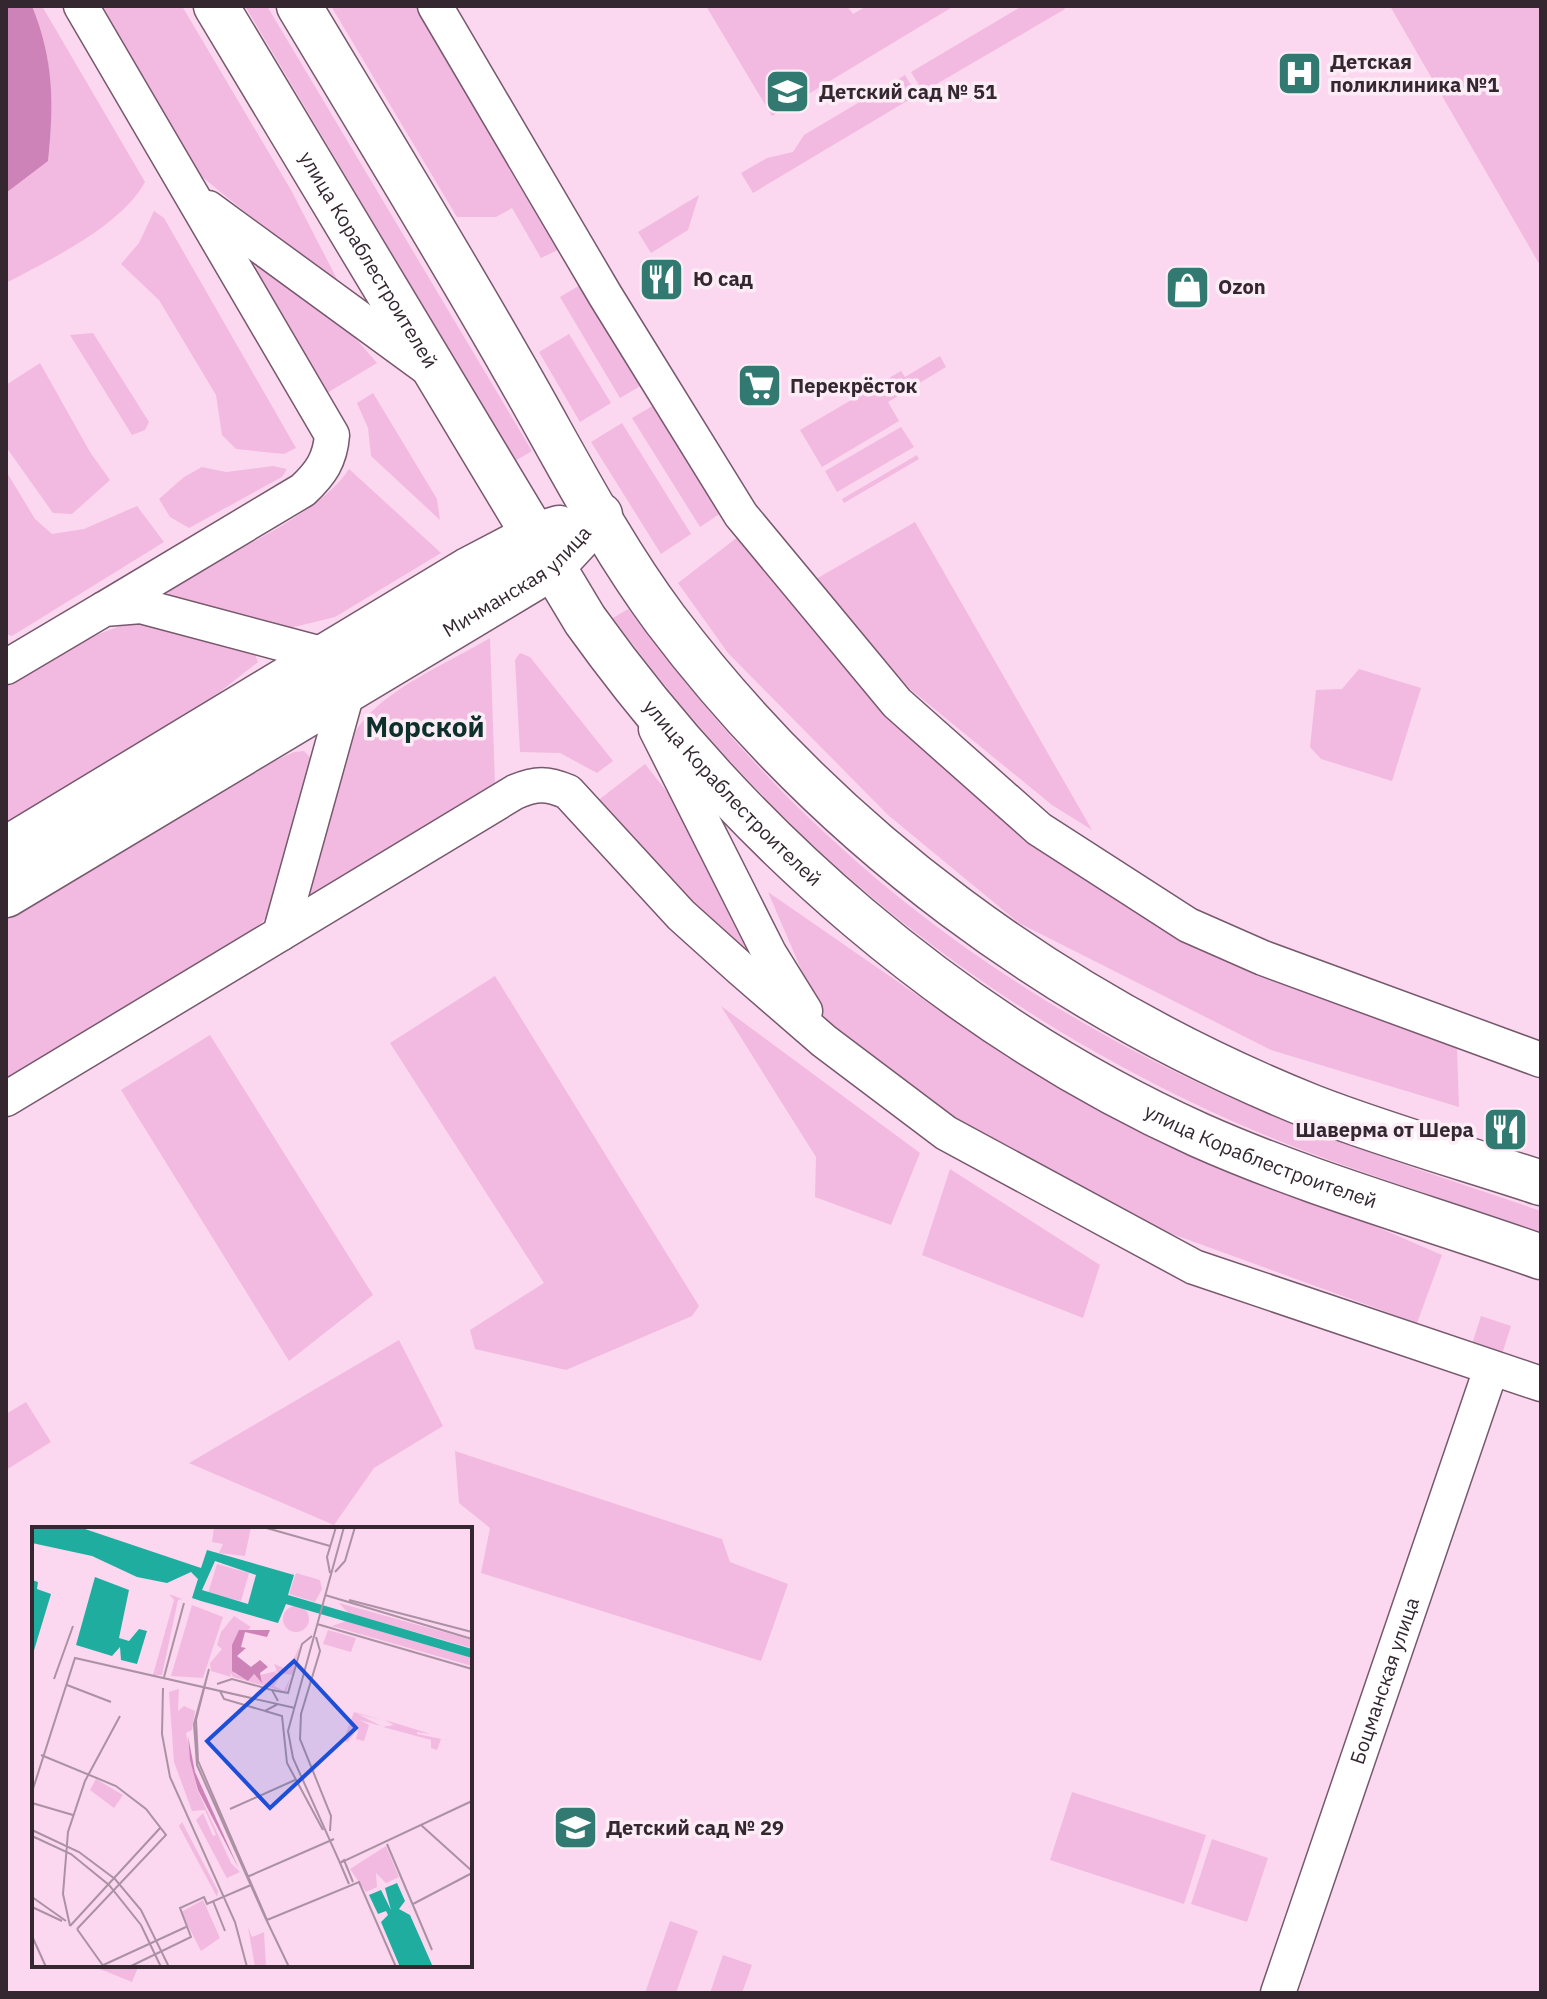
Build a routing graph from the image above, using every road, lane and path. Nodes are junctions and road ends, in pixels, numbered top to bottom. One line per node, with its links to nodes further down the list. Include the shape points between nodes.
1 (81, 6): 5 (street)
2 (216, 6): 6 (main road, улица Кораблестроителей)
3 (299, 6): 7 (main road)
4 (435, 6): 17 (street, via 741,515 897,703 1039,829 1188,925 1278,964)
5 (198, 201): 6 (street); 9 (street, via 323,413 332,435 330,455 319,475 283,505)
6 (441, 379): 8 (main road, улица Кораблестроителей)
7 (600, 515): 8 (main road, Мичманская улица); 19 (main road, via 662,615 739,706 852,824 943,900 1062,981 1231,1070 1314,1108)
8 (542, 552): 11 (main road, Мичманская улица, via 468,570); 12 (main road, улица Кораблестроителей)
9 (104, 609): 10 (street); 11 (street, via 141,606)
10 (6, 667)
11 (336, 672): 13 (main road, Мичманская улица); 14 (main road, Мичманская улица); 15 (street)
12 (635, 689): 16 (street, via 769,953); 20 (main road, улица Кораблестроителей, via 723,789 809,874 908,958 1023,1039 1200,1135)
13 (6, 849)
14 (6, 895)
15 (280, 934): 16 (street, via 532,785 549,784 568,792 681,915); 18 (street)
16 (824, 1041): 21 (street, via 946,1133 1194,1267)
17 (1541, 1060)
18 (6, 1099)
19 (1541, 1183)
20 (1541, 1257)
21 (1491, 1369): 22 (street); 23 (street, Боцманская улица)
22 (1541, 1384)
23 (1278, 1993)

